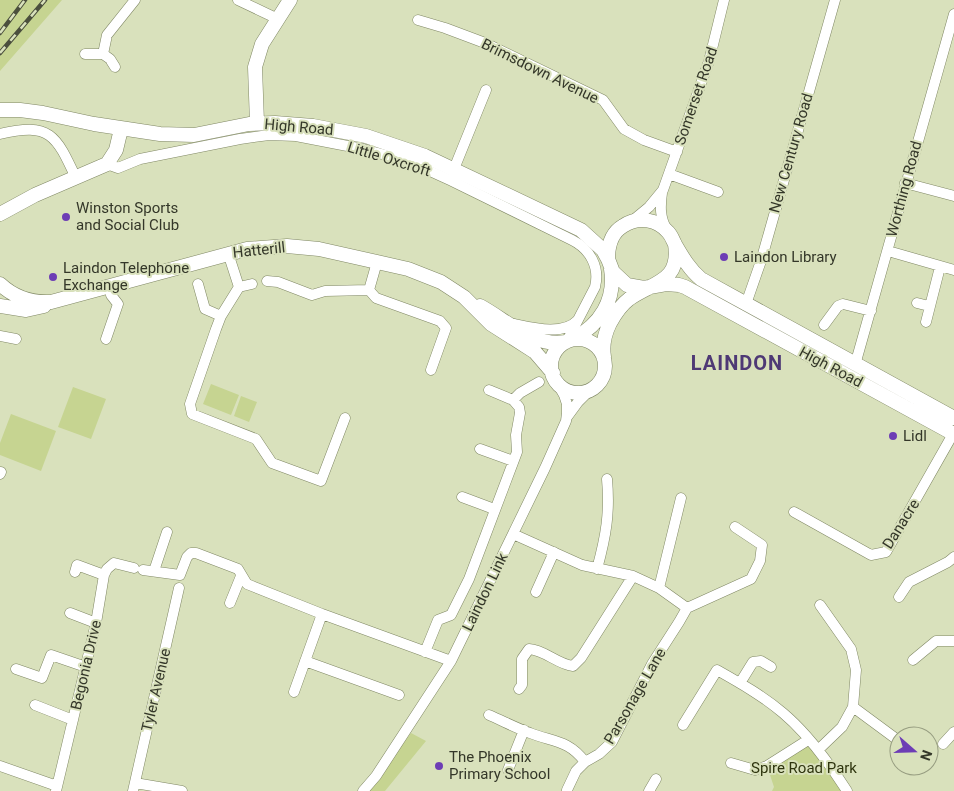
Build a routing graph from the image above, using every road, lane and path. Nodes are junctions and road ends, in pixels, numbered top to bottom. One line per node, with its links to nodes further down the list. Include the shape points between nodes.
1 (135, 0): 10 (street, via 106,35)
2 (238, 0): 7 (street)
3 (290, 0): 7 (street)
4 (724, 0): 19 (street, Somerset Road, via 709,61)
5 (835, 0): 53 (street, New Century Road)
6 (954, 14): 24 (street, Worthing Road)
7 (278, 19): 14 (street, via 262,44 254,67)
8 (418, 20): 19 (street, Brimsdown Avenue, via 485,43 603,100 624,129)
9 (85, 54): 10 (street)
10 (103, 54): 11 (street)
11 (115, 66)
12 (486, 90): 21 (street)
13 (6, 110): 15 (street, High Road, via 43,112)
14 (257, 123): 15 (street, High Road, via 194,135); 21 (street, High Road, via 299,124 346,131 402,148)
15 (121, 129): 20 (street, via 116,150)
16 (0, 134): 17 (street, via 30,128)
17 (44, 134): 18 (street); 23 (street, via 60,144)
18 (0, 139)
19 (677, 152): 22 (street, Somerset Road)
20 (107, 164): 23 (street, Little Oxcroft); 58 (street, Little Oxcroft, via 118,168 140,159 269,135 296,136 408,161 583,247 593,259 596,282)
21 (454, 169): 32 (street, High Road)
22 (669, 174): 25 (street, Somerset Road); 26 (street)
23 (76, 178): 28 (street, Little Oxcroft)
24 (905, 183): 27 (street); 36 (street, Worthing Road)
25 (663, 190): 30 (street, Somerset Road, via 649,207); 33 (street, Somerset Road, via 660,209)
26 (718, 192)
27 (954, 196)
28 (15, 205): 29 (street, Little Oxcroft); 31 (street)
29 (0, 214)
30 (629, 222): 33 (street, via 649,220); 34 (street)
31 (0, 225)
32 (581, 230): 34 (street, High Road, via 605,235); 39 (street, High Road, via 598,245)
33 (667, 231): 35 (street, High Road)
34 (616, 232): 39 (street, via 610,243)
35 (674, 243): 48 (street, via 676,253 671,272); 53 (street, High Road, via 696,275)
36 (888, 251): 40 (street); 56 (street, Worthing Road)
37 (228, 253): 38 (street, Hatterill, via 259,247 303,247); 46 (street, Hatterill); 47 (street)
38 (376, 262): 49 (street); 50 (street, Hatterill, via 431,277)
39 (610, 264): 48 (street, High Road, via 616,276 627,285); 65 (street, via 612,292 607,305 590,328)
40 (940, 267): 41 (street); 55 (street)
41 (954, 270)
42 (267, 281): 49 (street, via 312,295 325,291)
43 (0, 284): 51 (street, Hatterill, via 22,299)
44 (198, 284): 57 (street, via 205,309)
45 (252, 284): 47 (street)
46 (110, 286): 51 (street, Hatterill); 64 (street, via 118,304)
47 (239, 287): 57 (street)
48 (652, 287): 66 (street, via 625,302 615,316 604,340); 77 (street, High Road, via 673,284 685,287)
49 (369, 290): 68 (street, via 376,298 438,320 446,328)
50 (464, 297): 60 (street, Hatterill); 69 (street, Hatterill, via 491,324 535,352)
51 (51, 302): 54 (street, Hatterill, via 31,310)
52 (917, 303): 55 (street)
53 (746, 304): 67 (street, High Road)
54 (0, 306)
55 (929, 306): 61 (street)
56 (871, 311): 59 (street, via 842,304); 67 (street, Worthing Road)
57 (222, 316): 74 (street, via 190,404 192,414 256,439 272,463 321,482)
58 (582, 316): 60 (street, via 572,326 558,329); 65 (street, Little Oxcroft)
59 (825, 318)
60 (505, 321): 65 (street, Hatterill, via 540,341)
61 (926, 322)
62 (0, 336): 63 (street)
63 (16, 339)
64 (106, 339)
65 (570, 341): 66 (street, via 595,344); 69 (street, via 553,357)
66 (604, 359): 71 (street, via 604,374)
67 (855, 365): 75 (street, High Road)
68 (431, 370)
69 (554, 376): 71 (street, via 561,386 573,392); 76 (street, Laindon Link, via 564,395)
70 (539, 382): 73 (street)
71 (591, 389): 76 (street)
72 (489, 390): 73 (street)
73 (514, 400): 79 (street, via 520,413 517,452)
74 (345, 418)
75 (954, 418)
76 (566, 420): 87 (street, Laindon Link)
77 (954, 434): 84 (street, Danacre, via 886,552 871,555)
78 (480, 449): 79 (street)
79 (513, 461): 83 (street)
80 (607, 479): 90 (street, via 609,510)
81 (462, 497): 83 (street)
82 (681, 498): 97 (street)
83 (494, 509): 107 (street, via 469,579 451,615 438,620)
84 (794, 512)
85 (735, 526): 102 (street, via 762,545 760,561 751,579)
86 (167, 532): 91 (street)
87 (513, 534): 88 (street); 110 (street, Laindon Link)
88 (554, 552): 90 (street); 98 (street)
89 (954, 557): 99 (street, via 909,582)
90 (597, 569): 94 (street)
91 (144, 570): 93 (street, via 114,564); 95 (street, via 180,575 187,557 196,553 238,569)
92 (75, 572): 93 (street, via 77,565)
93 (104, 575): 105 (street, Begonia Drive)
94 (634, 576): 97 (street); 115 (street, via 573,666 529,649 522,659 522,685)
95 (244, 580): 100 (street); 104 (street)
96 (179, 588): 134 (street, Tyler Avenue)
97 (659, 588): 102 (street)
98 (536, 592)
99 (900, 597)
100 (230, 603)
101 (820, 605): 119 (street, via 851,649 856,670)
102 (687, 608): 129 (street, Parsonage Lane, via 652,664 612,742)
103 (70, 613): 105 (street)
104 (322, 614): 107 (street); 109 (street)
105 (96, 623): 111 (street, Begonia Drive)
106 (954, 641): 108 (street, via 936,641)
107 (425, 652): 110 (street)
108 (914, 660)
109 (305, 661): 116 (street); 117 (street)
110 (451, 662): 138 (street, Laindon Link)
111 (86, 667): 113 (street, via 50,655 42,678); 121 (street, Begonia Drive)
112 (771, 667): 114 (street, via 761,661 753,662)
113 (16, 669)
114 (740, 683): 122 (street, via 717,670); 126 (street, via 784,714)
115 (519, 689)
116 (294, 692)
117 (399, 695)
118 (35, 706): 121 (street)
119 (853, 707): 125 (street); 128 (street, via 842,727)
120 (490, 715): 123 (street)
121 (73, 720): 135 (street, Begonia Drive)
122 (683, 725)
123 (524, 730): 129 (street, via 564,743 577,751); 132 (street)
124 (954, 732): 127 (street)
125 (889, 734)
126 (808, 740): 128 (street); 130 (street, via 755,770)
127 (944, 744)
128 (818, 750): 140 (street)
129 (585, 762): 136 (street)
130 (730, 763)
131 (0, 766): 135 (street)
132 (508, 770)
133 (656, 779): 139 (street)
134 (134, 787): 137 (street)
135 (56, 788)
136 (567, 790)
137 (182, 791)
138 (363, 791)
139 (649, 791)
140 (847, 791)

